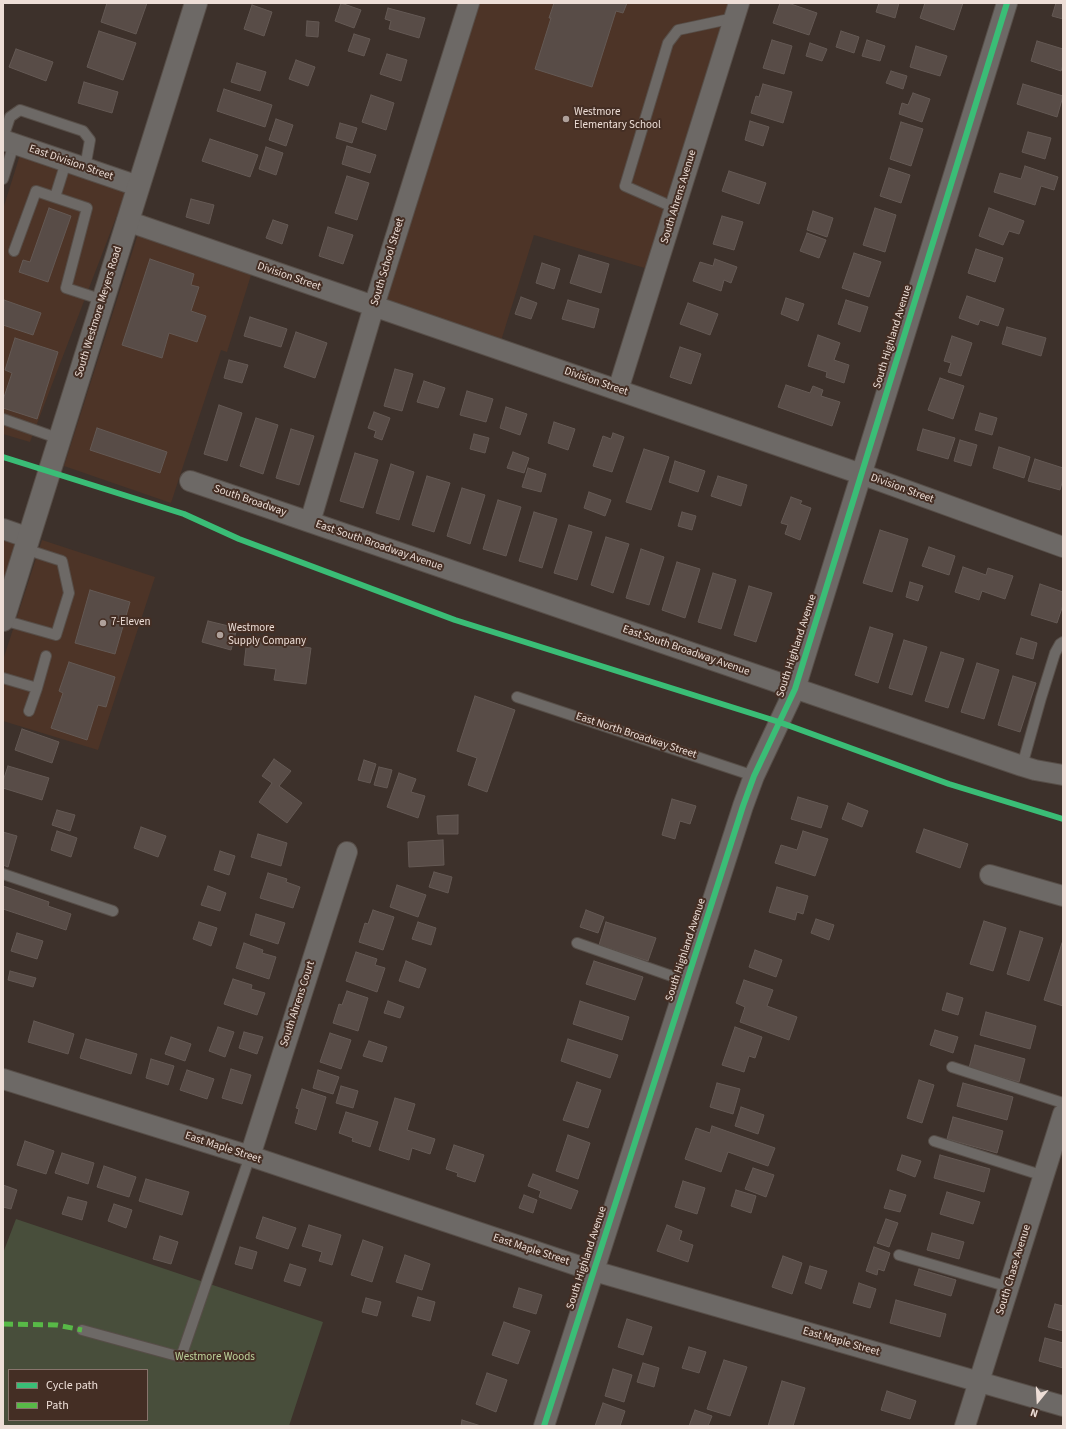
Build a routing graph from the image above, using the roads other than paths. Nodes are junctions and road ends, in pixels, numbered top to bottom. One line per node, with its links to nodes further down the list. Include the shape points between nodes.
1 (196, 3): 9 (street, South Westmore Meyers Road)
2 (468, 3): 15 (street, South School Street)
3 (1007, 3): 19 (street, South Highland Avenue)
4 (737, 10): 11 (street, South Ahrens Avenue); 11 (lane, via 678,30 668,43 625,186)
5 (7, 141): 6 (street, East Division Street); 7 (lane, via 10,117 20,110 83,131 90,140); 8 (lane)
6 (66, 162): 7 (street, East Division Street); 10 (lane)
7 (85, 168): 9 (street, East Division Street)
8 (3, 179)
9 (138, 186): 12 (street, South Westmore Meyers Road)
10 (55, 197): 13 (lane, via 36,191); 14 (lane, via 87,208 66,288)
11 (675, 208): 16 (street, South Ahrens Avenue)
12 (127, 221): 14 (street, South Westmore Meyers Road); 15 (street, Division Street)
13 (14, 251)
14 (103, 300): 18 (street, South Westmore Meyers Road)
15 (374, 306): 16 (street, Division Street); 21 (street, South School Street)
16 (618, 390): 19 (street, Division Street)
17 (3, 419): 18 (lane)
18 (60, 439): 23 (street, South Westmore Meyers Road)
19 (861, 474): 24 (street, Division Street); 31 (street, South Highland Avenue)
20 (190, 481): 21 (street, South Broadway)
21 (310, 522): 31 (street, East South Broadway Avenue)
22 (3, 529): 23 (street)
23 (27, 544): 25 (street, South Westmore Meyers Road); 26 (lane, via 62,560 69,593 56,635)
24 (1063, 547)
25 (6, 597): 26 (street, South Westmore Meyers Road)
26 (3, 620)
27 (1063, 642): 34 (lane, via 1055,653)
28 (46, 656): 30 (lane)
29 (3, 678): 30 (lane)
30 (37, 688): 33 (lane)
31 (795, 689): 34 (street, East South Broadway Avenue); 36 (street, South Highland Avenue)
32 (518, 697): 36 (lane, East North Broadway Street)
33 (29, 711)
34 (1022, 766): 35 (street, East South Broadway Avenue)
35 (1063, 775)
36 (754, 776): 43 (street, South Highland Avenue)
37 (347, 852): 49 (street, South Ahrens Court)
38 (3, 874): 41 (lane)
39 (990, 875): 40 (street)
40 (1063, 896)
41 (112, 911)
42 (577, 943): 43 (lane)
43 (686, 981): 52 (street, South Highland Avenue)
44 (952, 1067): 46 (lane)
45 (3, 1079): 49 (street, East Maple Street)
46 (1063, 1102)
47 (1063, 1114): 50 (street, South Chase Avenue)
48 (934, 1141): 50 (lane)
49 (250, 1156): 52 (street, East Maple Street); 54 (lane, via 181,1358)
50 (1044, 1176): 53 (street, South Chase Avenue)
51 (899, 1255): 53 (lane)
52 (594, 1271): 55 (street, East Maple Street); 57 (street, South Highland Avenue)
53 (1009, 1287): 55 (street, South Chase Avenue)
54 (82, 1330)
55 (979, 1382): 56 (street, East Maple Street); 58 (street, South Chase Avenue)
56 (1063, 1406)
57 (544, 1426)
58 (965, 1426)

